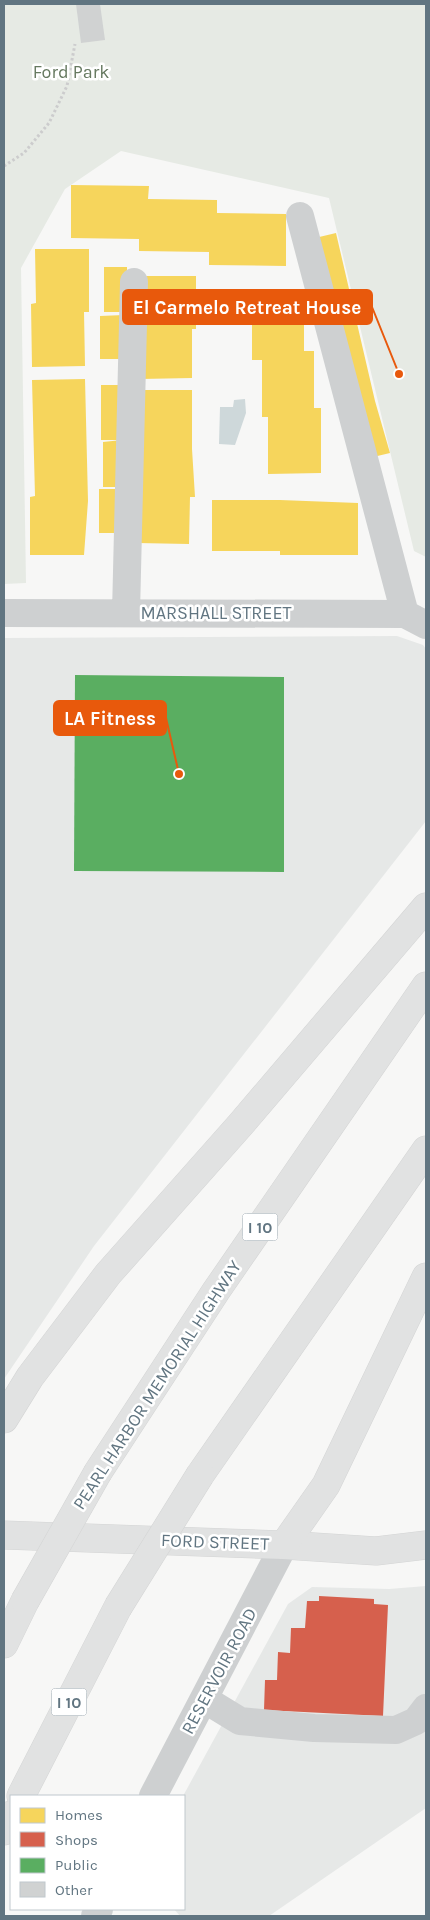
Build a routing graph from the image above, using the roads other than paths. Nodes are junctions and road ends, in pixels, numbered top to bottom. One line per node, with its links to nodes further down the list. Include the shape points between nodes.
1 (300, 216): 5 (street)
2 (134, 282): 4 (street)
3 (4, 613): 4 (street, MARSHALL STREET)
4 (126, 613): 5 (street, MARSHALL STREET)
5 (416, 620)
6 (426, 907): 10 (main road, via 108,1274 30,1377)
7 (426, 986): 14 (main road, PEARL HARBOR MEMORIAL HIGHWAY / I 10, bridge, via 216,1291 98,1472)
8 (426, 1150): 17 (main road, I 10, bridge, via 200,1475 118,1607)
9 (426, 1278): 12 (main road, via 326,1485)
10 (4, 1419)
11 (4, 1534): 12 (main road, FORD STREET)
12 (284, 1545): 13 (main road, FORD STREET, via 376,1551); 15 (street, RESERVOIR ROAD)
13 (426, 1545)
14 (4, 1644)
15 (204, 1699): 16 (street, via 240,1721 314,1728 396,1730 416,1721); 18 (street, RESERVOIR ROAD)
16 (426, 1708)
17 (22, 1795)
18 (154, 1795)
19 (10, 1817): 20 (main road)
20 (4, 1831)

